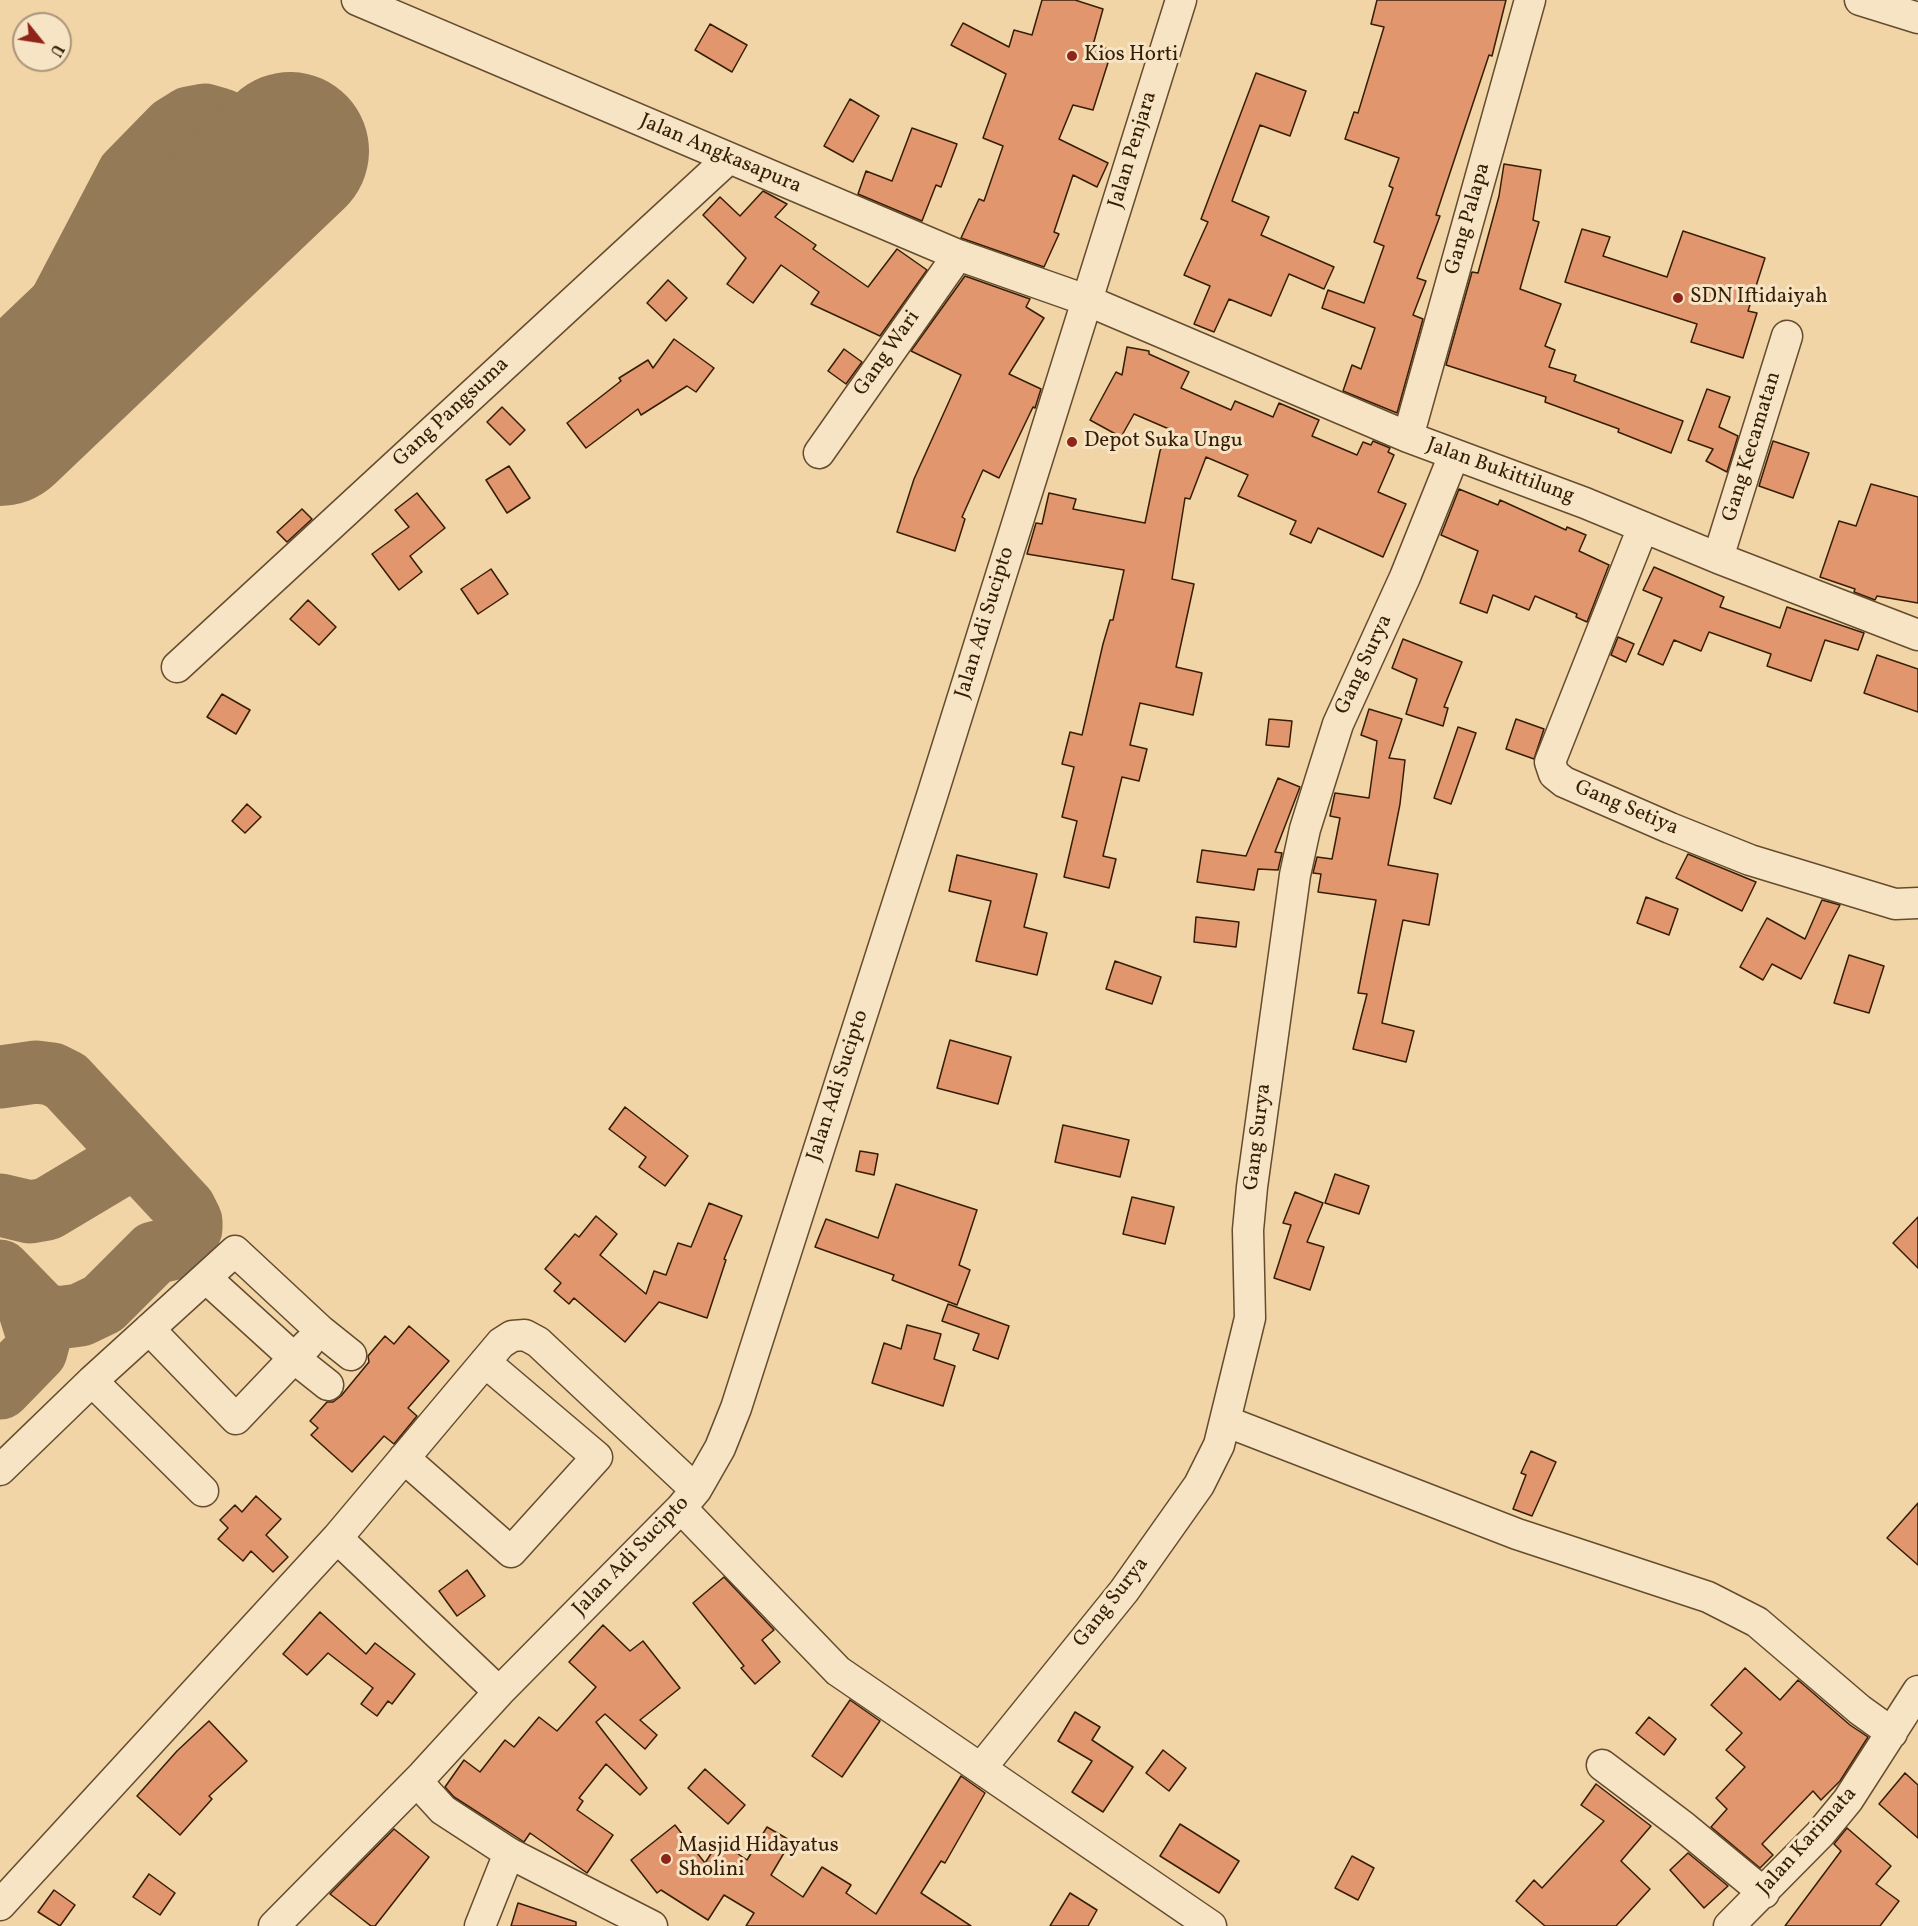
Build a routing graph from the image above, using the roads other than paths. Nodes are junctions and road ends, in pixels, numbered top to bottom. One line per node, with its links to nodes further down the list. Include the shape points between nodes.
1 (357, 0): 6 (street, Jalan Angkasapura)
2 (1181, 0): 8 (street, Jalan Penjara)
3 (1530, 0): 10 (street, Gang Palapa)
4 (1860, 0): 5 (street)
5 (1918, 18)
6 (728, 159): 7 (street, Jalan Angkasapura); 16 (street, Gang Pangsuma)
7 (958, 255): 8 (street, Jalan Angkasapura); 11 (street, Gang Wari)
8 (1086, 300): 10 (street, Jalan Bukittilung); 30 (street, Jalan Adi Sucipto, via 736,1408 720,1448)
9 (1787, 336): 14 (street, Gang Kecamatan)
10 (1408, 437): 12 (street, Jalan Bukittilung)
11 (819, 453)
12 (1454, 455): 13 (street, Jalan Bukittilung); 26 (street, Gang Surya, via 1406,577 1338,724 1305,829 1295,875 1252,1187 1248,1230 1250,1318)
13 (1643, 528): 14 (street, Jalan Bukittilung); 17 (street, Gang Setiya, via 1551,762 1554,774 1564,782 1750,860 1895,904)
14 (1718, 558): 15 (street, Jalan Bukittilung)
15 (1918, 635)
16 (177, 667)
17 (1917, 900)
18 (206, 1278): 19 (street); 20 (street, via 235,1251); 22 (street)
19 (149, 1329): 22 (street, via 236,1419); 24 (street)
20 (321, 1331): 21 (street); 22 (street)
21 (351, 1355)
22 (294, 1358): 25 (street)
23 (485, 1362): 27 (street); 27 (street, via 597,1457 511,1552); 30 (street, via 512,1336 525,1335 538,1342)
24 (92, 1381): 28 (street); 29 (street)
25 (327, 1385)
26 (1225, 1421): 34 (street, via 1517,1534 1708,1597 1757,1622); 36 (street, Gang Surya, via 1219,1445 1199,1485 1124,1590)
27 (404, 1458): 31 (street)
28 (0, 1470)
29 (203, 1491)
30 (689, 1499): 33 (street, Jalan Adi Sucipto); 36 (street, via 838,1671)
31 (337, 1538): 33 (street); 40 (street)
32 (1918, 1691): 34 (street, Jalan Karimata)
33 (500, 1692): 37 (street, Jalan Adi Sucipto)
34 (1892, 1733): 39 (street, Jalan Karimata, via 1848,1800)
35 (1602, 1765): 39 (street)
36 (981, 1768): 44 (street)
37 (423, 1775): 38 (street, via 421,1786 426,1795); 41 (street, Jalan Adi Sucipto)
38 (509, 1852): 42 (street); 43 (street)
39 (1764, 1893): 45 (street, Jalan Karimata)
40 (3, 1895)
41 (274, 1926)
42 (480, 1926)
43 (651, 1926)
44 (1211, 1926)
45 (1729, 1926)

